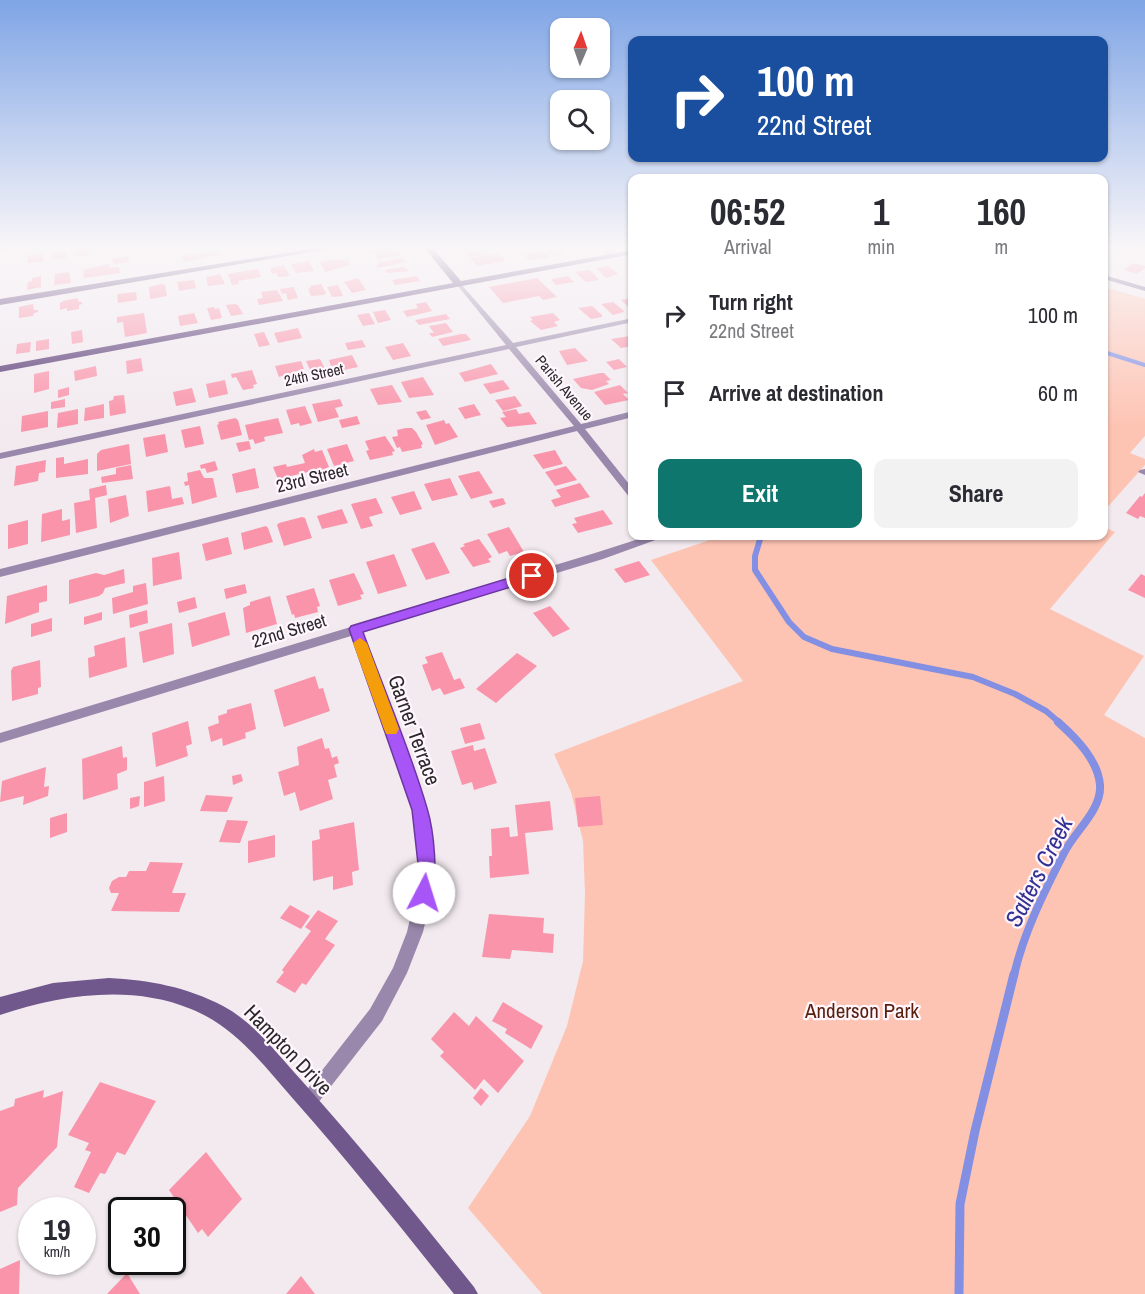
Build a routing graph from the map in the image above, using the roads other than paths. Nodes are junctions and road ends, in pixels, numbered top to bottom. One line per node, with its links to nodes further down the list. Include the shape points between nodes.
1 (344, 305): 5 (main road)
2 (477, 305): 4 (street, Parish Avenue)
3 (628, 321): 4 (street, 24th Street)
4 (512, 347): 7 (street, Parish Avenue); 8 (street, 24th Street)
5 (0, 369)
6 (628, 415): 7 (street, 23rd Street)
7 (579, 428): 9 (street, Parish Avenue); 11 (street, 23rd Street)
8 (0, 456)
9 (628, 490)
10 (645, 540): 12 (street, 22nd Street)
11 (0, 573)
12 (355, 629): 13 (street, 22nd Street); 15 (street, Garner Terrace, via 420,810 426,854 424,893 415,932 394,984 376,1015)
13 (0, 738)
14 (0, 1006): 15 (street, Hampton Drive, via 65,988 136,989 180,997 216,1011 242,1028)
15 (308, 1102): 16 (street, Hampton Drive)
16 (467, 1294)

